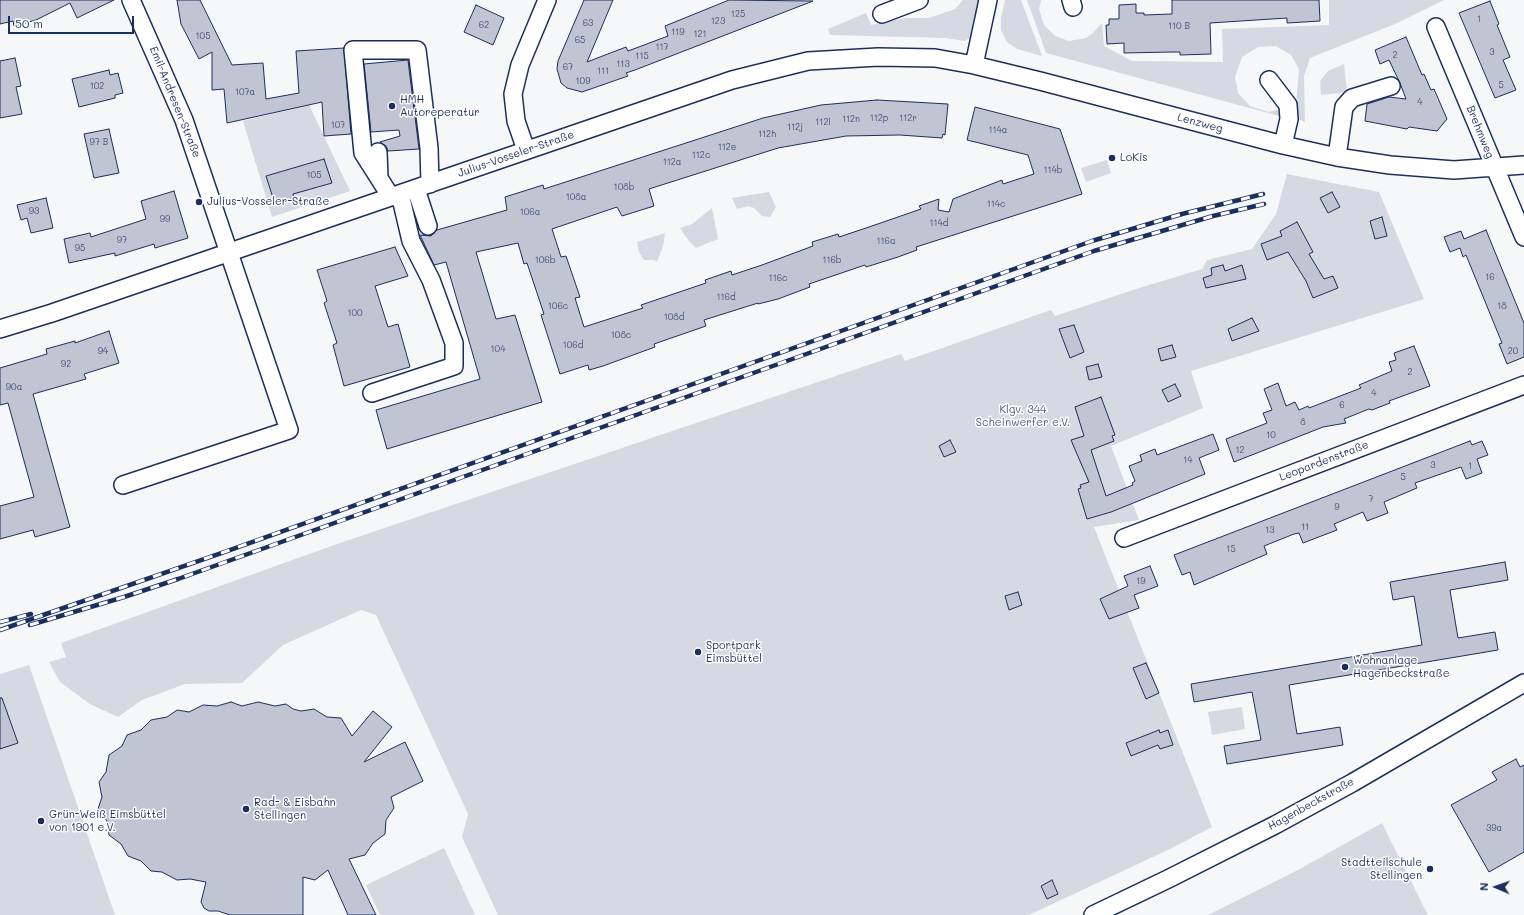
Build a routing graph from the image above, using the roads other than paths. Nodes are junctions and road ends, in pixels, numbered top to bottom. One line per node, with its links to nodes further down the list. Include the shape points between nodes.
1 (131, 0): 21 (street, Emil-Andresen-Straße, via 184,120)
2 (547, 0): 12 (street, via 520,65 513,94 516,122)
3 (919, 0): 5 (street)
4 (988, 0): 8 (street)
5 (882, 14)
6 (1436, 27): 16 (street, Brehmweg)
7 (878, 57): 8 (street, Lenzweg, via 935,58); 12 (street, Julius-Vosseler-Straße, via 808,61 765,70)
8 (974, 65): 11 (street, Lenzweg)
9 (1269, 80): 11 (street, via 1288,104 1289,119)
10 (1391, 86): 14 (street, via 1352,98 1344,107)
11 (1282, 145): 14 (street, Lenzweg)
12 (526, 150): 18 (street, Julius-Vosseler-Straße)
13 (378, 152): 17 (street)
14 (1337, 158): 16 (street, Lenzweg, via 1454,170)
15 (1524, 165): 16 (street, Lenzweg)
16 (1495, 168): 20 (street, Brehmweg)
17 (379, 178): 18 (street); 18 (street, via 363,153 354,50 418,50 429,148)
18 (409, 191): 19 (street); 21 (street, Julius-Vosseler-Straße); 24 (street, via 411,241 431,280 454,343 454,366)
19 (428, 226)
20 (1524, 237)
21 (230, 252): 22 (street, Julius-Vosseler-Straße); 25 (street, Emil-Andresen-Straße, via 289,430)
22 (0, 329)
23 (1524, 384): 26 (street, Leopardenstraße)
24 (372, 393)
25 (122, 485)
26 (1124, 538)
27 (1524, 683): 28 (street, Hagenbeckstraße, via 1275,825)
28 (1093, 915)

